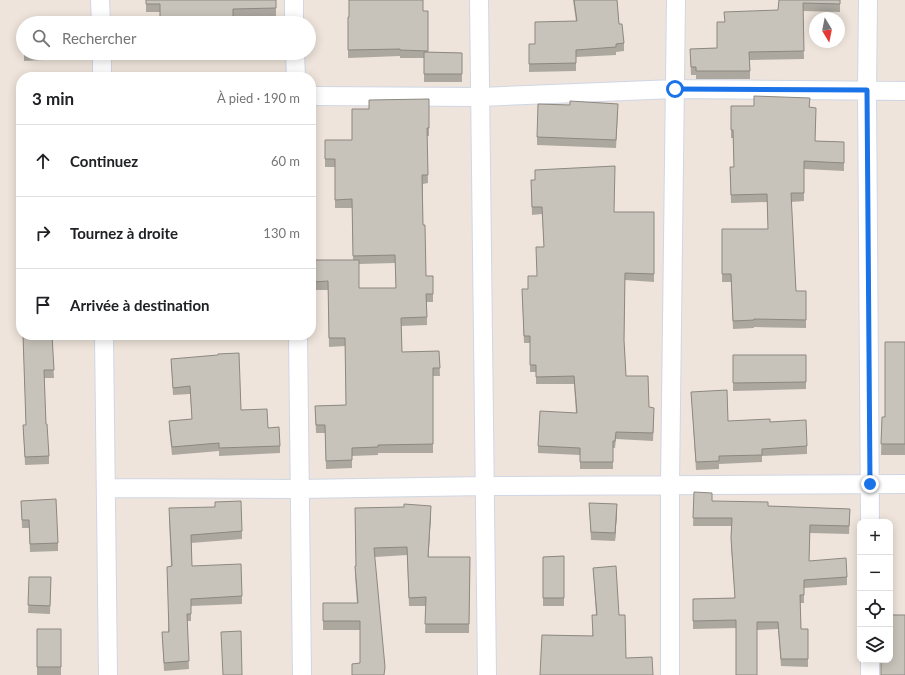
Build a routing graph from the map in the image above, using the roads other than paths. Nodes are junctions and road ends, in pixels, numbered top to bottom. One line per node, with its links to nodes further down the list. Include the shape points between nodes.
1 (100, 0): 6 (street)
2 (294, 0): 7 (street)
3 (479, 0): 16 (street)
4 (676, 0): 12 (street)
5 (868, 0): 13 (street)
6 (101, 16)
7 (294, 16)
8 (102, 60): 10 (street)
9 (295, 60): 11 (street)
10 (102, 72)
11 (296, 72)
12 (675, 89): 13 (street); 16 (street); 21 (street)
13 (867, 90): 14 (street); 19 (street)
14 (905, 91)
15 (316, 96): 16 (street)
16 (480, 97): 22 (street)
17 (104, 340): 23 (street)
18 (298, 340): 24 (street)
19 (870, 484): 20 (street); 21 (street); 25 (street)
20 (905, 484)
21 (670, 485): 22 (street); 30 (street)
22 (485, 486): 24 (street); 29 (street)
23 (106, 488): 24 (street); 27 (street)
24 (300, 489): 28 (street)
25 (870, 519)
26 (870, 663): 31 (street)
27 (108, 675)
28 (302, 675)
29 (487, 675)
30 (670, 675)
31 (870, 675)

